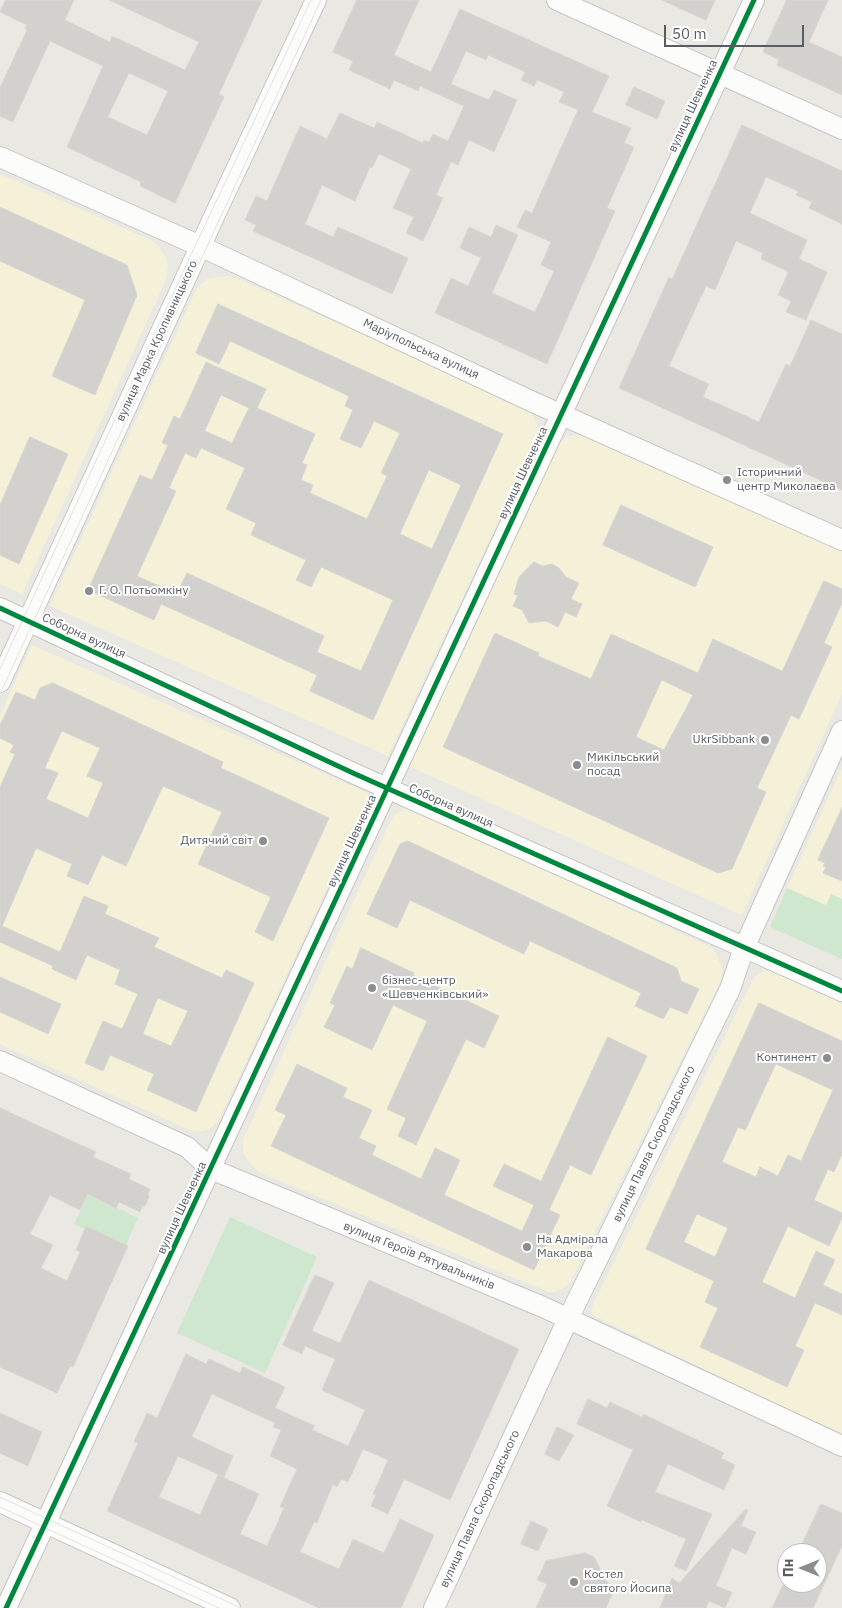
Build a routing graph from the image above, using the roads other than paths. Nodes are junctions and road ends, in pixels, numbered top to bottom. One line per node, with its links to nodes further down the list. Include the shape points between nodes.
1 (316, 0): 7 (street, вулиця Марка Кропивницького)
2 (557, 0): 4 (street)
3 (754, 0): 4 (street, вулиця Шевченка)
4 (719, 74): 5 (street); 8 (street, вулиця Шевченка)
5 (842, 129)
6 (0, 157): 7 (street, Маріупольська вулиця)
7 (200, 246): 8 (street, Маріупольська вулиця); 11 (street, вулиця Марка Кропивницького)
8 (561, 415): 9 (street, Маріупольська вулиця); 14 (street, вулиця Шевченка)
9 (842, 540)
10 (0, 608): 11 (street, Соборна вулиця)
11 (28, 621): 12 (street, вулиця Марка Кропивницького); 14 (street, Соборна вулиця)
12 (0, 682)
13 (842, 731): 15 (street, вулиця Павла Скоропадського)
14 (388, 789): 15 (street, Соборна вулиця); 18 (street, вулиця Шевченка)
15 (744, 948): 16 (street, Соборна вулиця); 19 (street, вулиця Павла Скоропадського, via 730,990)
16 (842, 991)
17 (0, 1061): 18 (street, вулиця Героїв Рятувальників, via 187,1147)
18 (211, 1169): 19 (street, вулиця Героїв Рятувальників); 22 (street, вулиця Шевченка)
19 (568, 1319): 20 (street, вулиця Героїв Рятувальників); 25 (street, вулиця Павла Скоропадського)
20 (842, 1446)
21 (0, 1502): 22 (street)
22 (46, 1524): 23 (street, вулиця Шевченка); 24 (street)
23 (6, 1608)
24 (230, 1608)
25 (434, 1608)

